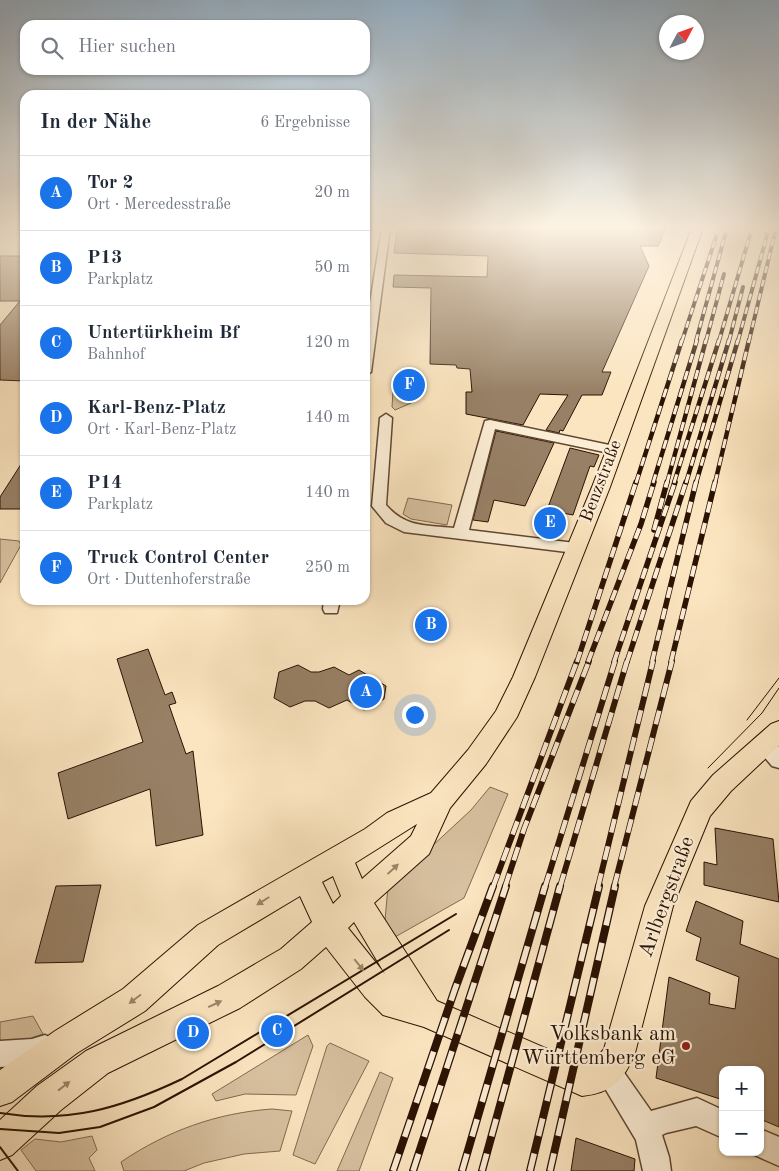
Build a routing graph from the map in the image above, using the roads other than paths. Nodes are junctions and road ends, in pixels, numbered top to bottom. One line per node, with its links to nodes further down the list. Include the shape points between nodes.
1 (378, 283): 3 (street)
2 (677, 283): 5 (main road, Benzstraße)
3 (370, 338)
4 (386, 418): 6 (street, via 379,498 383,513 404,527)
5 (614, 450): 6 (street, via 490,424); 7 (main road, Benzstraße)
6 (460, 534): 7 (street)
7 (575, 548): 9 (main road, Benzstraße, via 505,717)
8 (774, 746): 17 (main road, Arlbergstraße, via 722,783 700,809 660,906 619,1053)
9 (440, 801): 10 (main road, Benzstraße, via 396,821); 12 (main road, Benzstraße, one-way to 9, via 420,844)
10 (339, 857): 11 (main road, Benzstraße); 12 (main road)
11 (305, 876): 13 (main road); 15 (main road, Benzstraße, one-way to 15, via 208,935 134,1000)
12 (357, 902): 13 (main road, Benzstraße); 14 (main road)
13 (329, 927): 14 (main road, one-way to 14, via 394,1004); 20 (main road, Benzstraße, one-way to 13, via 97,1062 229,997 292,959)
14 (426, 1012): 17 (main road, via 582,1080)
15 (66, 1042): 16 (street, via 32,1052); 18 (main road, Benzstraße)
16 (0, 1054)
17 (608, 1070): 21 (street)
18 (0, 1090)
19 (719, 1122): 21 (street, via 697,1112 662,1120)
20 (13, 1125): 22 (main road, Benzstraße)
21 (645, 1129): 25 (street)
22 (0, 1143)
23 (764, 1145): 24 (street)
24 (779, 1152)
25 (658, 1171)

